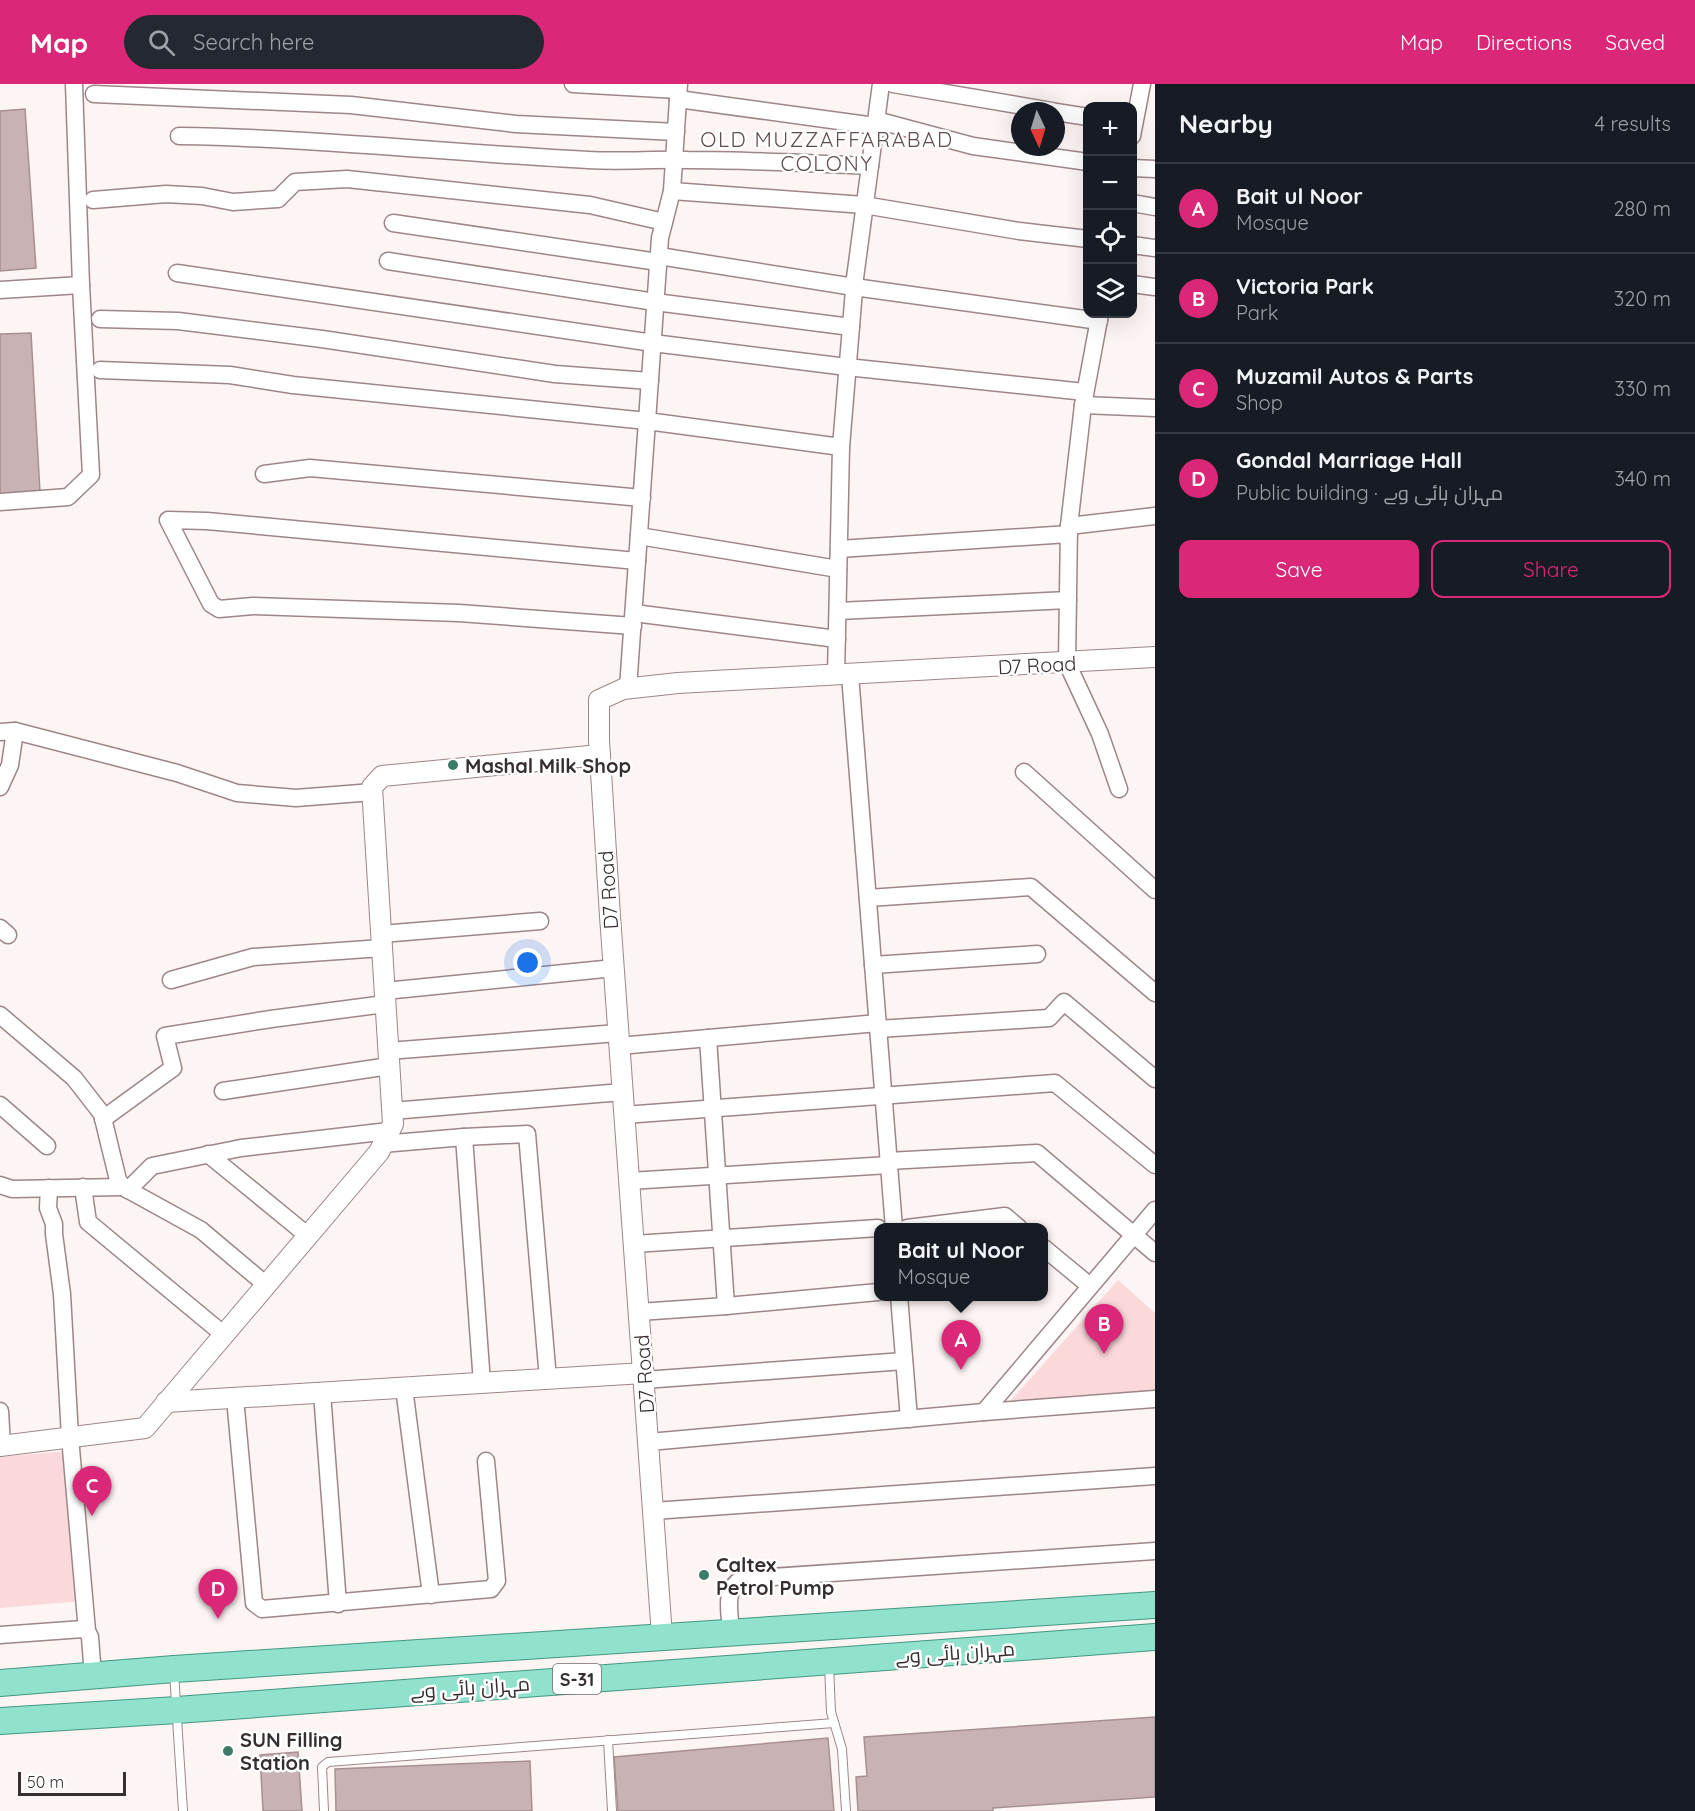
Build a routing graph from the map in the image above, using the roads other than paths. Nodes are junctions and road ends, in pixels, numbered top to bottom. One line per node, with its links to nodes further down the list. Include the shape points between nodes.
1 (74, 84): 33 (street)
2 (573, 84): 6 (street)
3 (881, 84): 12 (street)
4 (893, 84): 8 (street)
5 (1142, 84): 9 (street)
6 (678, 91): 12 (street); 13 (street)
7 (94, 94): 13 (street, via 351,105 516,124)
8 (1011, 104)
9 (1137, 108)
10 (1065, 113): 11 (street)
11 (1083, 116)
12 (876, 123): 16 (street, via 973,146); 17 (street)
13 (676, 132): 15 (street)
14 (179, 136): 15 (street, via 351,143 481,155)
15 (674, 159): 17 (street); 20 (street)
16 (1083, 161)
17 (870, 166): 23 (street)
18 (1137, 168): 19 (street)
19 (1155, 169)
20 (672, 191): 23 (street); 25 (street)
21 (93, 200): 25 (street, via 166,194 234,202 278,199 295,182 347,179 590,205)
22 (1137, 204): 24 (street)
23 (864, 205): 27 (street); 35 (street)
24 (1155, 207)
25 (664, 222): 30 (street)
26 (393, 223): 30 (street)
27 (1083, 238)
28 (1137, 246): 29 (street)
29 (1155, 248)
30 (658, 259): 35 (street); 38 (street)
31 (388, 261): 38 (street)
32 (177, 273): 43 (street)
33 (81, 285): 37 (street); 53 (street, via 92,475 68,497)
34 (1137, 285): 36 (street)
35 (854, 287): 39 (street); 42 (street)
36 (1155, 287)
37 (0, 290)
38 (656, 302): 42 (street); 43 (street)
39 (1083, 315)
40 (1099, 318): 47 (street)
41 (100, 319): 46 (street, via 200,324 555,374)
42 (851, 327): 44 (street)
43 (653, 342): 44 (street); 46 (street)
44 (847, 367): 47 (street); 50 (street)
45 (100, 370): 49 (street, via 230,375)
46 (650, 381): 49 (street)
47 (1084, 398): 48 (street); 55 (street)
48 (1155, 408)
49 (647, 422): 50 (street); 52 (street)
50 (841, 447): 57 (street)
51 (264, 474): 52 (street, via 310,468)
52 (642, 498): 56 (street)
53 (0, 502)
54 (1155, 516): 55 (street)
55 (1069, 530): 57 (street); 60 (street)
56 (639, 536): 58 (street); 59 (street)
57 (839, 549): 59 (street)
58 (637, 561): 62 (street); 62 (street, via 168,520 211,604 219,609 253,606)
59 (838, 569): 61 (street)
60 (1068, 600): 61 (street); 65 (street)
61 (838, 612): 63 (street)
62 (633, 619): 63 (street); 67 (street)
63 (837, 639): 66 (street)
64 (1155, 657): 65 (street, D7 Road)
65 (1067, 663): 66 (street, D7 Road); 72 (street, via 1100,734)
66 (843, 675): 67 (street, D7 Road); 75 (street)
67 (628, 688): 69 (street, D7 Road, via 599,700)
68 (8, 732): 71 (street, via 10,765); 73 (street, via 177,773 237,793 296,798)
69 (600, 756): 73 (street, via 382,776 372,787); 80 (street, D7 Road)
70 (1024, 772): 74 (street)
71 (0, 787)
72 (1119, 789)
73 (373, 792): 77 (street)
74 (1155, 890)
75 (868, 898): 79 (street); 82 (street, via 1030,887)
76 (540, 921): 77 (street)
77 (382, 941): 81 (street, via 254,957); 83 (street)
78 (1036, 954): 79 (street)
79 (873, 965): 85 (street)
80 (614, 968): 83 (street); 87 (street, D7 Road)
81 (171, 980)
82 (1155, 993)
83 (385, 997): 88 (street); 97 (street, via 165,1036 173,1068)
84 (0, 1015): 97 (street, via 74,1078)
85 (878, 1026): 86 (street); 89 (street, via 1049,1018 1064,1002); 92 (street)
86 (708, 1038): 87 (street); 94 (street)
87 (619, 1039): 88 (street); 91 (street, D7 Road)
88 (389, 1058): 90 (street); 95 (street)
89 (1155, 1079)
90 (223, 1091)
91 (622, 1092): 95 (street); 96 (street, D7 Road)
92 (884, 1096): 94 (street); 102 (street); 103 (street, via 1055,1083)
93 (0, 1105): 100 (street)
94 (712, 1108): 96 (street); 104 (street)
95 (392, 1111): 99 (street, via 393,1124)
96 (624, 1115): 105 (street, D7 Road)
97 (103, 1119): 109 (street, via 118,1180)
98 (464, 1137): 99 (street); 130 (street, via 527,1134); 131 (street)
99 (386, 1138): 101 (street, via 241,1148); 116 (street, via 379,1152)
100 (47, 1146)
101 (208, 1154): 109 (street, via 153,1166); 116 (street)
102 (889, 1163): 104 (street); 112 (street); 115 (street, via 1036,1154)
103 (1155, 1165)
104 (717, 1176): 105 (street); 117 (street)
105 (629, 1181): 118 (street, D7 Road)
106 (0, 1185): 108 (street, via 12,1189)
107 (83, 1187): 108 (street); 109 (street); 127 (street, via 88,1222)
108 (49, 1188): 140 (street, via 48,1208 54,1224 62,1294)
109 (125, 1188): 121 (street, via 201,1230)
110 (1155, 1210): 115 (street)
111 (1004, 1222): 113 (street)
112 (894, 1223)
113 (985, 1223)
114 (874, 1228): 117 (street)
115 (1133, 1234): 120 (street); 122 (street)
116 (307, 1235): 121 (street)
117 (721, 1238): 118 (street); 125 (street)
118 (634, 1244): 126 (street, D7 Road)
119 (1048, 1251): 122 (street)
120 (1155, 1253)
121 (265, 1284): 127 (street)
122 (1090, 1286): 138 (street)
123 (874, 1292): 125 (street)
124 (899, 1301): 128 (street)
125 (726, 1306): 126 (street)
126 (639, 1312): 129 (street, D7 Road)
127 (223, 1334): 136 (street)
128 (904, 1361): 129 (street); 139 (street)
129 (644, 1377): 130 (street); 141 (street, D7 Road)
130 (548, 1379): 131 (street)
131 (482, 1383): 132 (street)
132 (404, 1388): 133 (street); 147 (street)
133 (322, 1393): 134 (street); 148 (street)
134 (235, 1398): 136 (street); 148 (street, via 255,1603 262,1609)
135 (1155, 1399): 138 (street)
136 (166, 1402): 140 (street, via 145,1428)
137 (0, 1411): 142 (street)
138 (984, 1412): 139 (street)
139 (909, 1419): 141 (street)
140 (70, 1437): 142 (street); 150 (street)
141 (649, 1442): 145 (street, D7 Road)
142 (1, 1446)
143 (486, 1461): 147 (street, via 495,1586)
144 (1155, 1476): 145 (street)
145 (654, 1511): 153 (street, D7 Road)
146 (1155, 1551): 151 (street, via 742,1580 734,1583 729,1592)
147 (431, 1595): 148 (street)
148 (338, 1604)
149 (1155, 1605): 151 (main road, مہران ہائی وے / S-31)
150 (87, 1631): 152 (street); 158 (street)
151 (731, 1632): 153 (main road, مہران ہائی وے / S-31)
152 (0, 1635)
153 (662, 1636): 156 (main road, مہران ہائی وے / S-31)
154 (1155, 1637): 155 (main road, مہران ہائی وے / S-31)
155 (829, 1661): 160 (main road, مہران ہائی وے / S-31); 163 (lane)
156 (296, 1662): 157 (main road, مہران ہائی وے / S-31); 160 (main road)
157 (174, 1669): 158 (main road, مہران ہائی وے / S-31); 161 (lane)
158 (93, 1676): 159 (main road, مہران ہائی وے / S-31)
159 (0, 1683)
160 (299, 1700): 161 (main road, مہران ہائی وے / S-31)
161 (177, 1710): 162 (main road, مہران ہائی وے / S-31); 165 (lane)
162 (0, 1721)
163 (834, 1723): 164 (lane); 168 (lane, via 842,1749)
164 (608, 1740): 166 (lane, via 328,1762 322,1767); 167 (lane)
165 (183, 1811)
166 (324, 1811)
167 (612, 1811)
168 (846, 1811)

